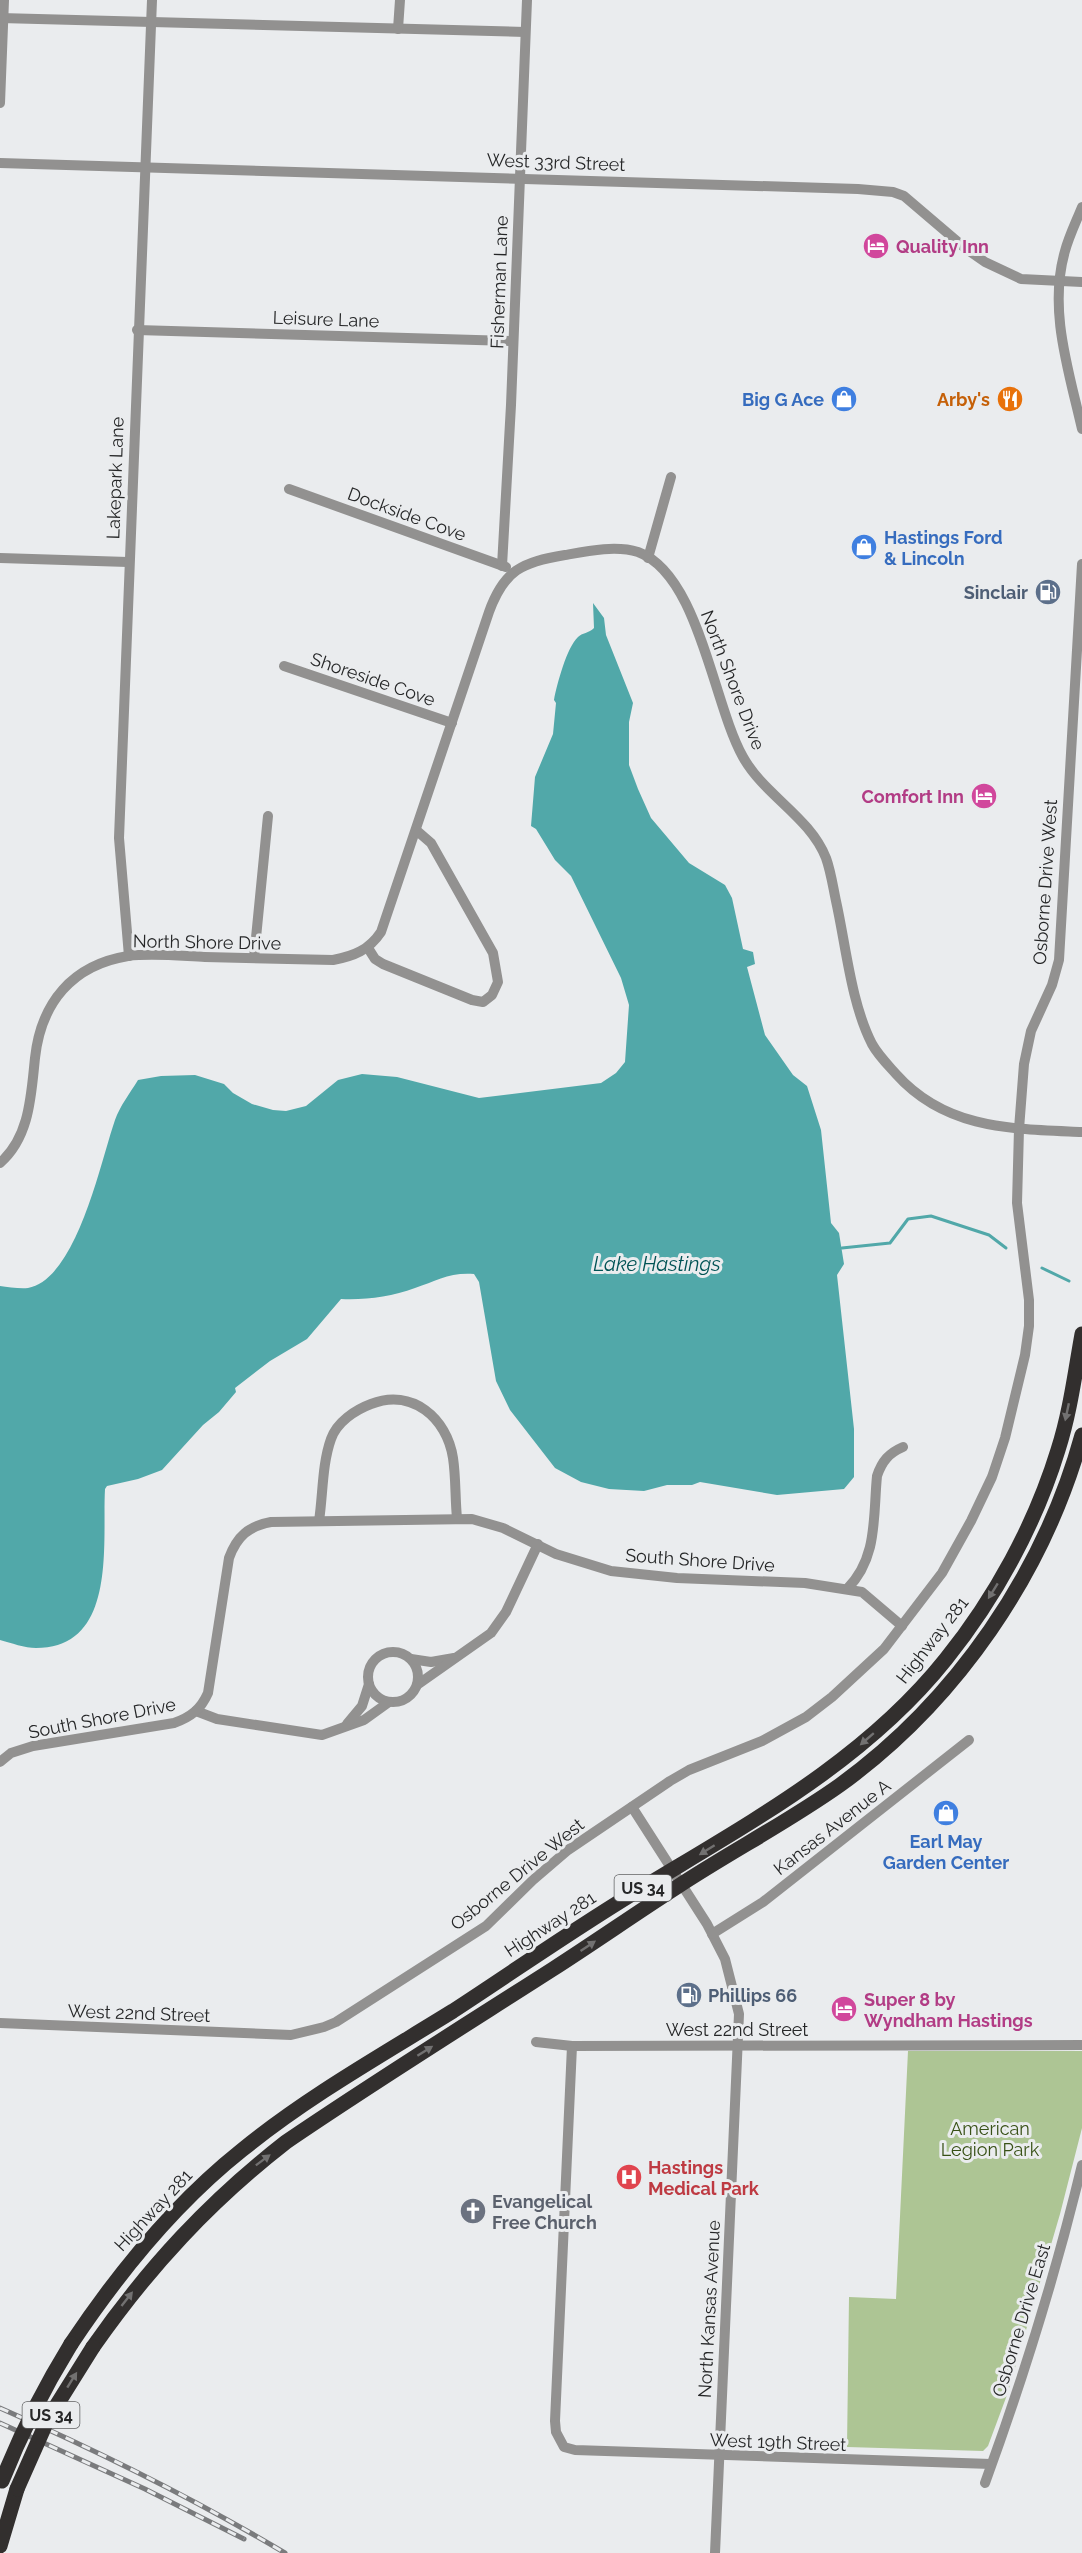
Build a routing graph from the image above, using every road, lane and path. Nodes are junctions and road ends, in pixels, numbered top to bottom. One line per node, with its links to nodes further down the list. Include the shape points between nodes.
1 (4, 0): 5 (street)
2 (152, 0): 6 (street, Lakepark Lane)
3 (400, 0): 7 (street)
4 (527, 0): 8 (street, Fisherman Lane)
5 (2, 18): 6 (street); 9 (street)
6 (151, 23): 7 (street); 11 (street, Lakepark Lane)
7 (398, 29): 8 (street)
8 (525, 32): 12 (street, Fisherman Lane)
9 (0, 103)
10 (0, 163): 11 (street, West 33rd Street)
11 (144, 168): 12 (street, West 33rd Street); 16 (street, Lakepark Lane)
12 (520, 177): 14 (street, West 33rd Street, via 893,192 915,203 986,262 1021,279); 17 (street, Fisherman Lane)
13 (1082, 207): 14 (street, via 1065,251)
14 (1059, 282): 15 (street, West 33rd Street); 18 (street, via 1063,343)
15 (1082, 282)
16 (137, 330): 17 (street, Leisure Lane); 23 (street, Lakepark Lane)
17 (513, 341): 25 (street, Fisherman Lane)
18 (1082, 429)
19 (671, 477): 22 (street)
20 (289, 489): 25 (street, Dockside Cove)
21 (0, 558): 23 (street)
22 (648, 558): 26 (street, North Shore Drive, via 631,551 610,550 550,557); 34 (street, North Shore Drive, via 667,573 680,592 743,758 820,844 830,871 858,1006 873,1046 911,1089 942,1111)
23 (129, 562): 32 (street, Lakepark Lane, via 119,837)
24 (1082, 564): 34 (street, Osborne Drive West, via 1059,960 1031,1030)
25 (502, 566): 26 (street, Dockside Cove)
26 (515, 570): 28 (street, North Shore Drive, via 495,595)
27 (284, 666): 28 (street, Shoreside Cove)
28 (452, 723): 30 (street, North Shore Drive)
29 (268, 816): 33 (street)
30 (416, 830): 31 (street, North Shore Drive, via 381,932); 31 (street, via 431,843 475,919 492,952 498,982 483,1002 472,1000 383,964)
31 (368, 948): 33 (street, North Shore Drive, via 333,960)
32 (129, 956): 33 (street, North Shore Drive); 36 (street, North Shore Drive, via 91,968 65,986 54,1000 40,1028 24,1128 18,1143)
33 (254, 958)
34 (1019, 1129): 35 (street, North Shore Drive); 44 (street, Osborne Drive West, via 1017,1203 1029,1326 1018,1390 992,1478 971,1521 942,1573)
35 (1082, 1132)
36 (0, 1163)
37 (1082, 1334): 55 (highway, Highway 281 / US 34, one-way to 55, via 1059,1448 1043,1494 1005,1573 945,1660 864,1743 754,1821)
38 (1082, 1435): 56 (highway, US 34, via 1049,1526 1026,1572 984,1640 936,1699 903,1733 838,1786)
39 (903, 1447): 43 (street, via 881,1465 869,1555)
40 (457, 1518): 41 (street, South Shore Drive); 41 (street, via 453,1458 440,1425 418,1404 388,1399 348,1416 331,1438); 42 (street, South Shore Drive, via 490,1523)
41 (320, 1521): 50 (street, South Shore Drive, via 261,1524 239,1538 229,1558 208,1693)
42 (538, 1544): 43 (street, South Shore Drive, via 556,1554 611,1571); 45 (street, via 501,1622)
43 (847, 1589): 44 (street, South Shore Drive, via 862,1592)
44 (902, 1626): 54 (street, Osborne Drive West, via 855,1677 806,1717 762,1741 689,1770)
45 (454, 1658): 46 (street, via 431,1662); 48 (street)
46 (411, 1659): 47 (street, via 397,1652 381,1655 369,1669); 48 (street, via 418,1673)
47 (369, 1684): 49 (street, via 375,1695); 51 (street, via 362,1706)
48 (417, 1685): 49 (street, via 405,1699)
49 (389, 1702): 51 (street, via 364,1720)
50 (196, 1711): 51 (street, via 217,1719 309,1734 322,1735); 53 (street, South Shore Drive, via 174,1724 33,1746 10,1753)
51 (345, 1727)
52 (969, 1740): 57 (street, Kansas Avenue A, via 763,1902)
53 (0, 1762)
54 (632, 1808): 55 (street, North Kansas Avenue); 59 (street, Osborne Drive West, via 568,1850 486,1926 359,2008 324,2027 291,2035)
55 (671, 1871): 56 (street, North Kansas Avenue); 68 (highway, Highway 281 / US 34, bridge, via 319,2096 243,2149 182,2203 112,2284 71,2344 19,2438)
56 (680, 1885): 57 (street, North Kansas Avenue); 69 (highway, US 34, one-way to 56, bridge, via 17,2489 48,2419 121,2307 190,2226 243,2175 342,2104)
57 (712, 1934): 63 (street, North Kansas Avenue, via 725,1959 736,1997)
58 (3, 2023): 59 (street, West 22nd Street)
59 (271, 2034)
60 (536, 2043): 62 (street, West 22nd Street)
61 (1082, 2044): 63 (street, West 22nd Street)
62 (572, 2046): 63 (street, West 22nd Street); 65 (street, West 19th Street, via 556,2432 564,2446 574,2450)
63 (738, 2046): 65 (street, North Kansas Avenue)
64 (1082, 2165): 66 (street, Osborne Drive East, via 1045,2304)
65 (719, 2456): 66 (street, West 19th Street); 70 (street, North Kansas Avenue)
66 (992, 2464): 67 (street, Osborne Drive East)
67 (985, 2483)
68 (1, 2484)
69 (0, 2546)
70 (715, 2553)

